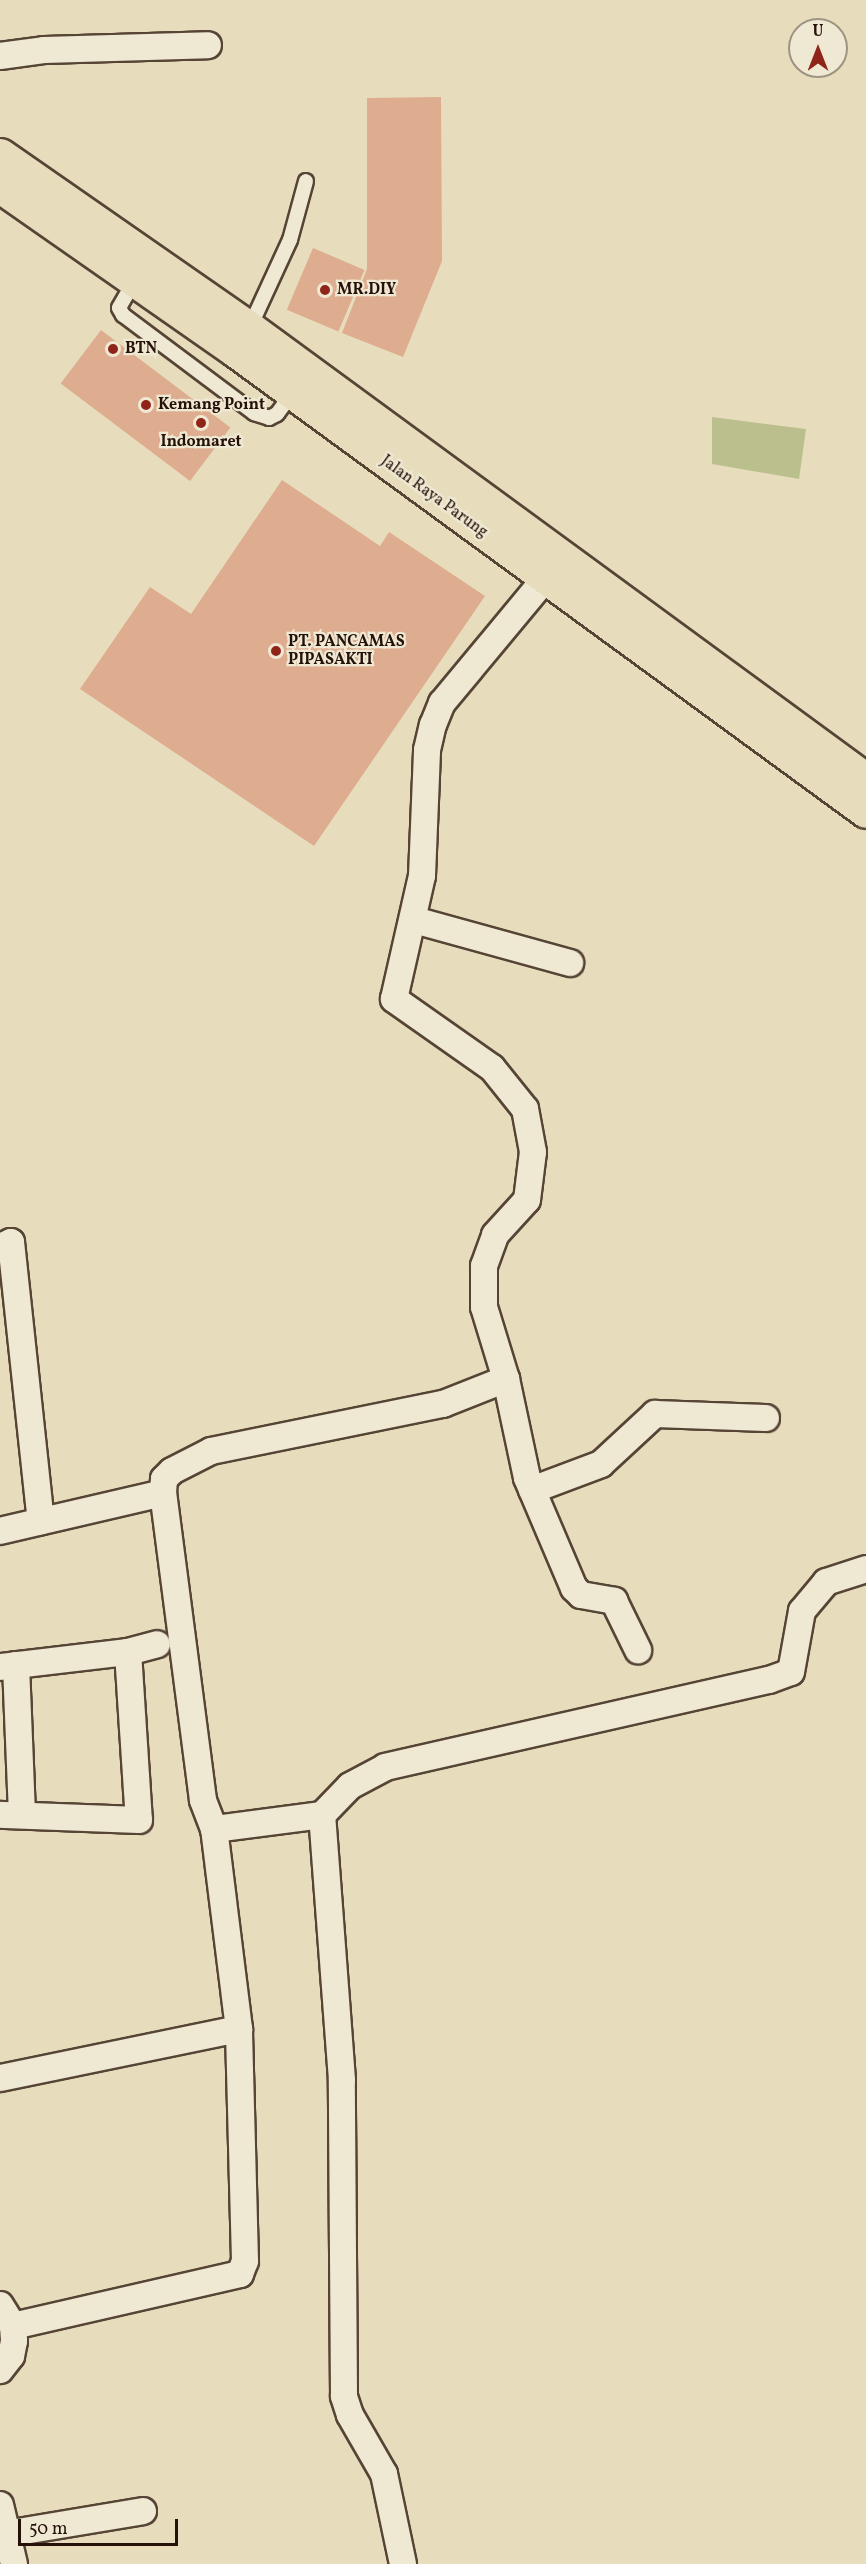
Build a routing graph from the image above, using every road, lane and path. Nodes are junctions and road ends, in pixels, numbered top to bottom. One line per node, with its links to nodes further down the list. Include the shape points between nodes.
1 (208, 45): 2 (street, via 44,50)
2 (0, 56)
3 (0, 155): 7 (highway, Jalan Raya Parung)
4 (306, 181): 7 (lane, via 291,240)
5 (0, 186): 6 (highway, Jalan Raya Parung)
6 (135, 280): 7 (highway, Jalan Raya Parung); 8 (lane, via 119,308 123,315 254,413 269,418 277,414)
7 (242, 339): 8 (highway, Jalan Raya Parung); 10 (highway, Jalan Raya Parung)
8 (293, 392): 9 (highway, Jalan Raya Parung)
9 (545, 579): 11 (highway, Jalan Raya Parung); 12 (street, via 442,704 433,725 427,750 422,876)
10 (866, 780)
11 (866, 811)
12 (414, 920): 13 (street); 15 (street, via 394,999 492,1068 525,1109 533,1152 526,1200 495,1235 484,1266 484,1307)
13 (570, 963)
14 (0, 1247): 19 (street, via 11,1242)
15 (506, 1379): 17 (street); 18 (street, via 443,1404 210,1451 172,1471 164,1479)
16 (766, 1418): 17 (street, via 655,1414 601,1464)
17 (532, 1490): 23 (street, via 574,1588 581,1595 614,1601)
18 (163, 1493): 19 (street); 28 (street, via 203,1800)
19 (41, 1521): 20 (street)
20 (0, 1531)
21 (866, 1569): 27 (street, via 826,1582 802,1611 791,1672 385,1767 350,1786)
22 (157, 1644): 24 (street)
23 (638, 1650)
24 (128, 1652): 25 (street); 26 (street, via 139,1820)
25 (8, 1666): 26 (street)
26 (11, 1815)
27 (322, 1815): 28 (street); 37 (street, via 342,2080 344,2396 350,2415 384,2474)
28 (214, 1829): 29 (street)
29 (239, 2029): 30 (street); 31 (street, via 245,2261 240,2274)
30 (0, 2078)
31 (7, 2316): 32 (street, via 11,2356)
32 (0, 2370)
33 (0, 2505): 35 (street)
34 (143, 2511): 35 (street)
35 (3, 2534): 36 (street)
36 (14, 2564)
37 (403, 2564)

